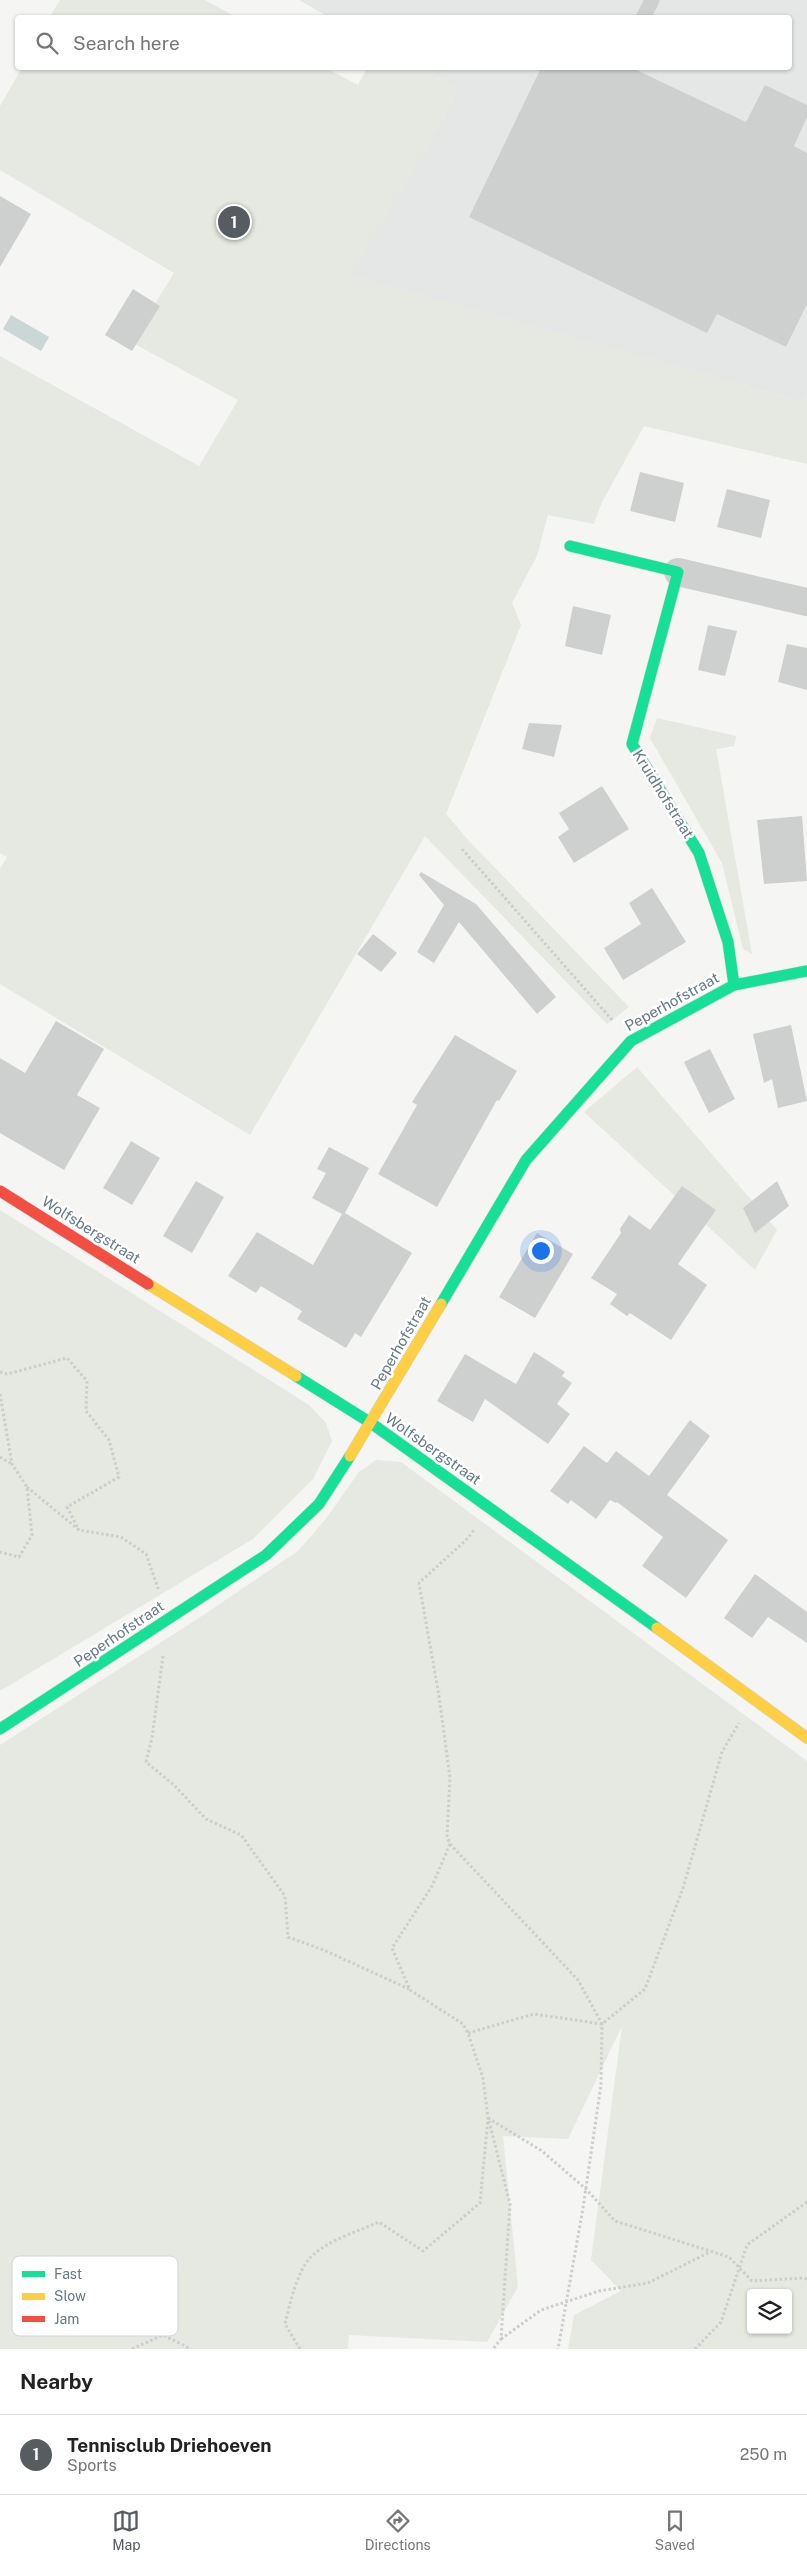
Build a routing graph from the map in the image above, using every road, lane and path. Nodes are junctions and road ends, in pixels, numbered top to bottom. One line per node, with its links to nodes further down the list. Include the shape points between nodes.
1 (652, 0): 2 (lane)
2 (644, 15)
3 (570, 546): 4 (street)
4 (678, 572): 5 (street); 8 (street, Kruidhofstraat, via 632,744 699,853 728,942)
5 (807, 602)
6 (462, 849): 9 (path)
7 (807, 971): 8 (street, Peperhofstraat)
8 (734, 985): 13 (street, Peperhofstraat, via 630,1041 526,1160)
9 (614, 1022)
10 (0, 1191): 13 (street, Wolfsbergstraat)
11 (0, 1372): 18 (path, via 7,1374 68,1358 86,1381 86,1412 109,1440 119,1477 67,1507)
12 (0, 1394): 15 (path)
13 (371, 1423): 17 (street, Wolfsbergstraat); 23 (street, Peperhofstraat, via 319,1504 266,1554)
14 (0, 1457): 15 (path)
15 (12, 1464): 16 (path)
16 (27, 1487): 18 (path); 19 (path, via 32,1535 19,1557)
17 (491, 1508): 22 (street, Wolfsbergstraat); 25 (path, via 466,1540 418,1583 440,1696 450,1778 447,1836)
18 (79, 1530): 20 (path, via 121,1537 146,1554)
19 (0, 1552)
20 (159, 1593)
21 (164, 1651): 26 (path, via 146,1762 174,1785 206,1819 241,1835 286,1896 288,1938 326,1951)
22 (753, 1699): 24 (street, Wolfsbergstraat); 27 (path, via 722,1752 683,1888 645,1990)
23 (0, 1729)
24 (807, 1738)
25 (450, 1844): 26 (path, via 432,1886 392,1948); 27 (path, via 578,1980)
26 (410, 1990): 28 (path, via 463,2024)
27 (602, 2024): 28 (path, via 534,2014); 30 (path, via 601,2085)
28 (468, 2033): 29 (path, via 483,2078)
29 (488, 2118): 30 (path, via 542,2151); 36 (path, via 510,2204); 39 (path, via 480,2203 423,2251 379,2222 337,2240 310,2258 293,2291 285,2324)
30 (586, 2189): 32 (path, via 615,2221); 35 (path)
31 (807, 2202): 33 (path, via 747,2245)
32 (710, 2251): 33 (path, via 729,2257); 35 (path, via 648,2283 599,2291)
33 (739, 2268): 34 (path, via 752,2281); 42 (path, via 721,2322)
34 (807, 2279)
35 (566, 2302): 36 (path, via 541,2310); 41 (path)
36 (501, 2339): 40 (path)
37 (132, 2349): 38 (path, via 163,2336)
38 (191, 2349)
39 (300, 2349)
40 (493, 2349)
41 (558, 2349)
42 (694, 2349)

